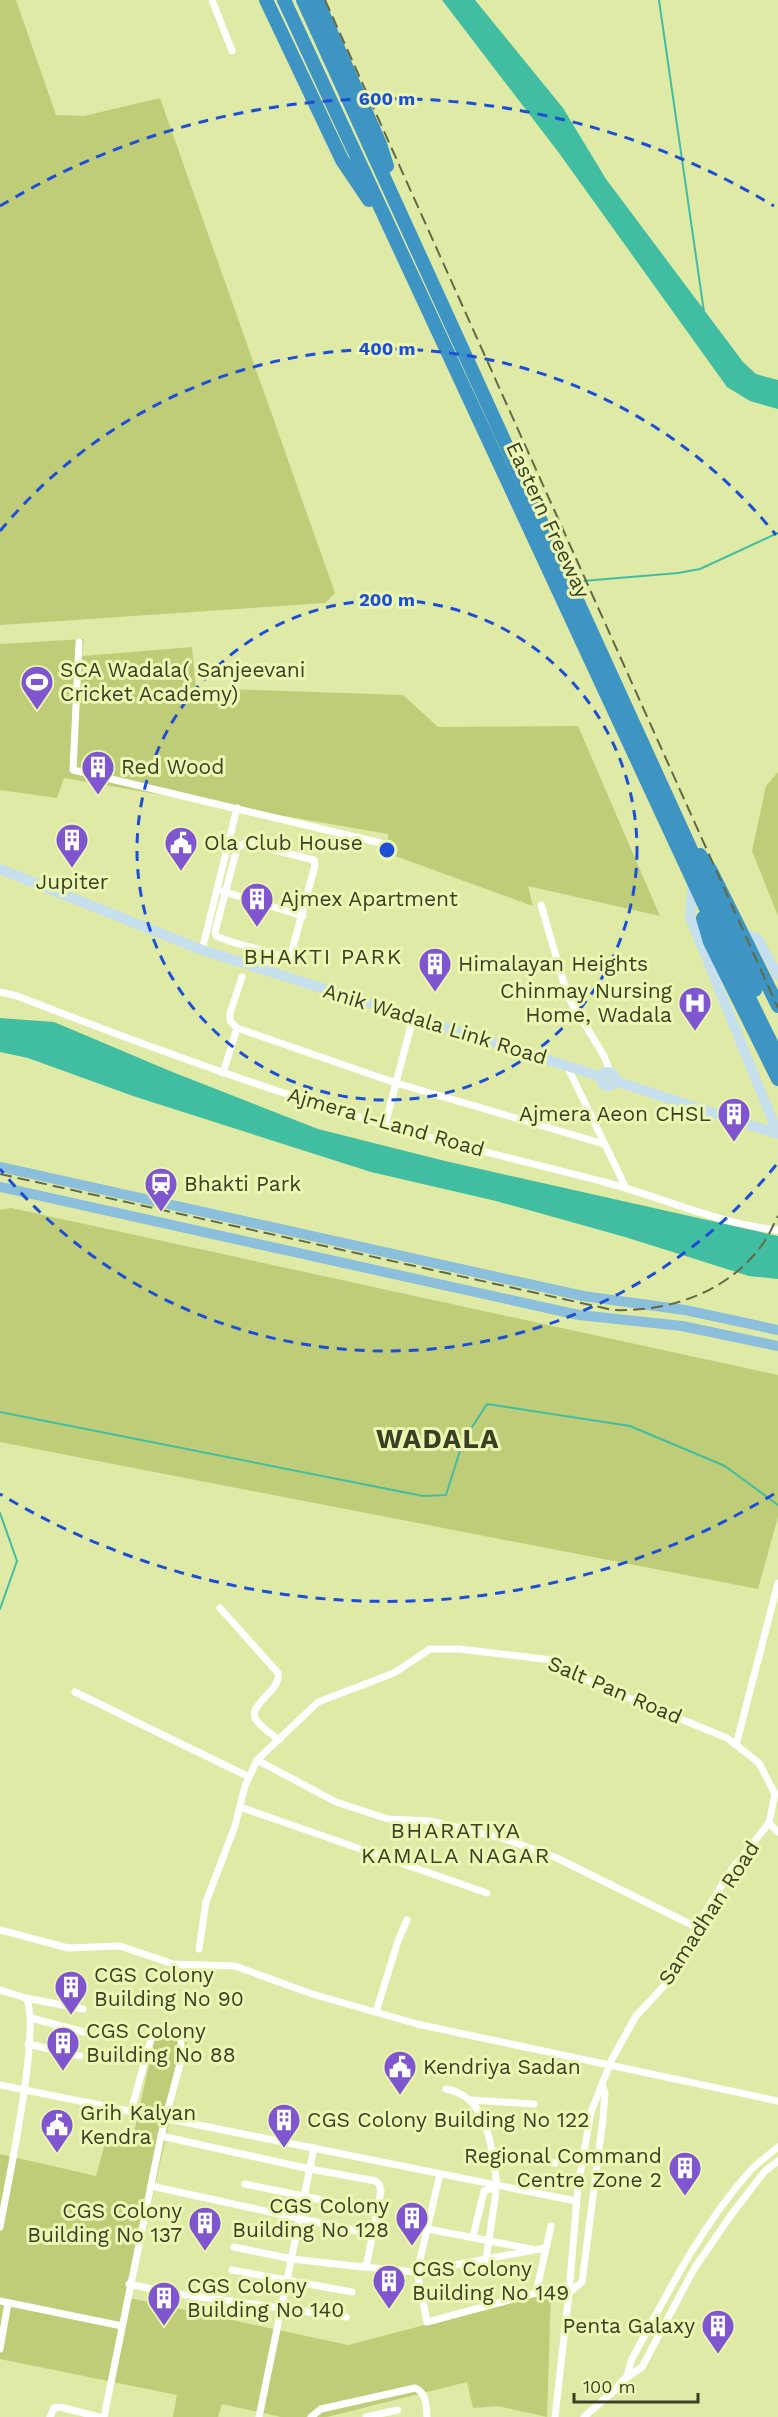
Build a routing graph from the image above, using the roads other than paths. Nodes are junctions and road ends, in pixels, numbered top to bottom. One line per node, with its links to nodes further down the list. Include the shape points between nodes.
1 (212, 0): 6 (street)
2 (266, 0): 8 (highway, via 342,160)
3 (284, 0): 8 (highway, Eastern Freeway)
4 (303, 0): 7 (highway, Eastern Freeway)
5 (317, 0): 7 (highway, via 380,144)
6 (232, 51)
7 (405, 222): 18 (highway, Eastern Freeway, via 684,831 711,871)
8 (389, 229): 13 (highway, Eastern Freeway)
9 (79, 642): 10 (street, via 73,770)
10 (237, 808): 11 (street); 14 (street)
11 (381, 843)
12 (0, 869): 20 (street, Anik Wadala Link Road)
13 (696, 885): 18 (highway, Eastern Freeway); 35 (highway, via 711,942); 38 (street, via 690,917)
14 (217, 889): 15 (street); 20 (street)
15 (226, 891): 17 (street); 17 (street, via 237,848 242,843 312,858 315,865); 19 (street, via 215,932 219,938)
16 (541, 905): 34 (street, via 568,997 604,1056)
17 (303, 916): 21 (street, via 292,957)
18 (732, 940): 24 (street, via 758,939); 27 (highway); 30 (highway, Eastern Freeway); 31 (highway, Eastern Freeway)
19 (232, 942): 21 (street); 22 (street)
20 (202, 950): 22 (street, Anik Wadala Link Road)
21 (267, 953): 23 (street)
22 (228, 958): 23 (street, Anik Wadala Link Road)
23 (263, 969): 28 (street, Anik Wadala Link Road)
24 (778, 976)
25 (242, 977): 29 (street, via 230,1013 230,1021)
26 (0, 992): 33 (street, Ajmera l-Land Road)
27 (778, 1006)
28 (413, 1018): 32 (street, Anik Wadala Link Road); 36 (street)
29 (237, 1028): 33 (street); 36 (street)
30 (778, 1037)
31 (778, 1057)
32 (567, 1066): 34 (street, Anik Wadala Link Road); 39 (street)
33 (223, 1073): 37 (street, Ajmera l-Land Road)
34 (609, 1077): 38 (street, Anik Wadala Link Road)
35 (778, 1079)
36 (396, 1083): 37 (street); 39 (street)
37 (385, 1125): 42 (street, Ajmera l-Land Road)
38 (778, 1134)
39 (604, 1144): 42 (street)
40 (0, 1167): 44 (main road, via 583,1296)
41 (0, 1187): 46 (main road, via 579,1315)
42 (626, 1188): 43 (street, Ajmera l-Land Road, via 710,1216)
43 (778, 1230)
44 (685, 1310): 45 (main road); 46 (main road)
45 (749, 1323): 47 (main road); 48 (main road)
46 (682, 1326): 48 (main road)
47 (778, 1330)
48 (747, 1339): 49 (main road)
49 (778, 1346)
50 (778, 1583): 54 (street)
51 (220, 1608): 53 (street, via 278,1673 277,1686 264,1698 254,1716)
52 (75, 1692): 56 (street)
53 (279, 1740): 54 (street, Salt Pan Road, via 318,1701 394,1673 430,1649 459,1649 552,1660 595,1684 668,1712); 55 (street, Salt Pan Road)
54 (736, 1745): 58 (street, Salt Pan Road, via 759,1764 775,1794)
55 (257, 1760): 56 (street, Salt Pan Road); 62 (street, via 336,1802 388,1819 430,1821 505,1839 557,1858)
56 (249, 1777): 57 (street, Salt Pan Road)
57 (240, 1808): 60 (street); 64 (street, Salt Pan Road, via 206,1902)
58 (769, 1823): 59 (street); 62 (street, Samadhan Road, via 732,1869)
59 (778, 1832)
60 (487, 1893)
61 (407, 1920): 68 (street)
62 (696, 1927): 73 (street, Samadhan Road, via 685,1957 636,2016)
63 (0, 1930): 68 (street, via 68,1948 120,1946 173,1964 235,1966)
64 (199, 1949)
65 (0, 1990): 66 (street)
66 (26, 1998): 67 (street); 69 (street)
67 (83, 2009)
68 (376, 2012): 73 (street)
69 (31, 2018): 70 (street); 71 (street)
70 (84, 2032)
71 (28, 2044): 72 (street); 77 (street)
72 (80, 2056)
73 (610, 2064): 74 (street, Samadhan Road); 79 (street)
74 (602, 2084): 95 (street, Samadhan Road, via 591,2112); 117 (street, via 603,2119 582,2282)
75 (0, 2085): 77 (street)
76 (446, 2089): 78 (street)
77 (24, 2090): 81 (street); 99 (street)
78 (471, 2100): 80 (street); 86 (street, via 487,2129)
79 (778, 2101)
80 (534, 2104)
81 (131, 2111): 82 (street); 82 (street, via 152,2039 156,2033 171,2030 181,2040 181,2060)
82 (166, 2118): 83 (street); 85 (street)
83 (161, 2136): 89 (street); 93 (street)
84 (778, 2147): 101 (street, via 751,2170)
85 (314, 2148): 89 (street); 90 (street)
86 (491, 2151): 88 (street); 92 (street)
87 (778, 2161): 104 (street, via 765,2171)
88 (555, 2163)
89 (310, 2169): 94 (street); 96 (street, via 376,2181 381,2191)
90 (440, 2174): 92 (street); 100 (street)
91 (245, 2184): 94 (street)
92 (497, 2185): 95 (street)
93 (151, 2186): 97 (street); 115 (street)
94 (305, 2196): 96 (street); 97 (street)
95 (576, 2201): 117 (street, Samadhan Road)
96 (376, 2211): 102 (street)
97 (299, 2218): 102 (street); 109 (street)
98 (551, 2226): 107 (street)
99 (0, 2227)
100 (428, 2229): 103 (street); 113 (street)
101 (707, 2229): 104 (street); 124 (street, via 681,2268 631,2361)
102 (371, 2234): 111 (street)
103 (474, 2237): 105 (street); 105 (street, via 484,2191 492,2188 496,2192)
104 (716, 2237): 124 (street, via 694,2269 642,2367)
105 (488, 2240): 108 (street); 110 (street)
106 (234, 2247): 109 (street)
107 (545, 2248): 108 (street); 113 (street, via 536,2293 427,2322)
108 (532, 2249): 110 (street)
109 (292, 2259): 111 (street); 114 (street)
110 (486, 2260): 113 (street)
111 (363, 2267): 113 (street)
112 (232, 2270): 114 (street)
113 (417, 2272)
114 (288, 2279): 116 (street); 120 (street)
115 (129, 2284): 120 (street); 122 (street)
116 (352, 2292)
117 (569, 2293): 133 (street, Samadhan Road)
118 (0, 2301): 119 (street)
119 (8, 2303): 122 (street); 123 (street)
120 (281, 2308): 121 (street); 129 (street)
121 (346, 2317)
122 (122, 2326): 128 (street)
123 (0, 2349)
124 (627, 2376): 134 (street)
125 (398, 2410): 131 (street)
126 (50, 2417): 127 (street, via 54,2408 60,2407)
127 (99, 2417)
128 (104, 2417)
129 (259, 2417)
130 (310, 2417): 132 (street, via 321,2409 415,2388 421,2390 425,2399)
131 (366, 2417)
132 (427, 2417)
133 (555, 2417)
134 (584, 2417)

